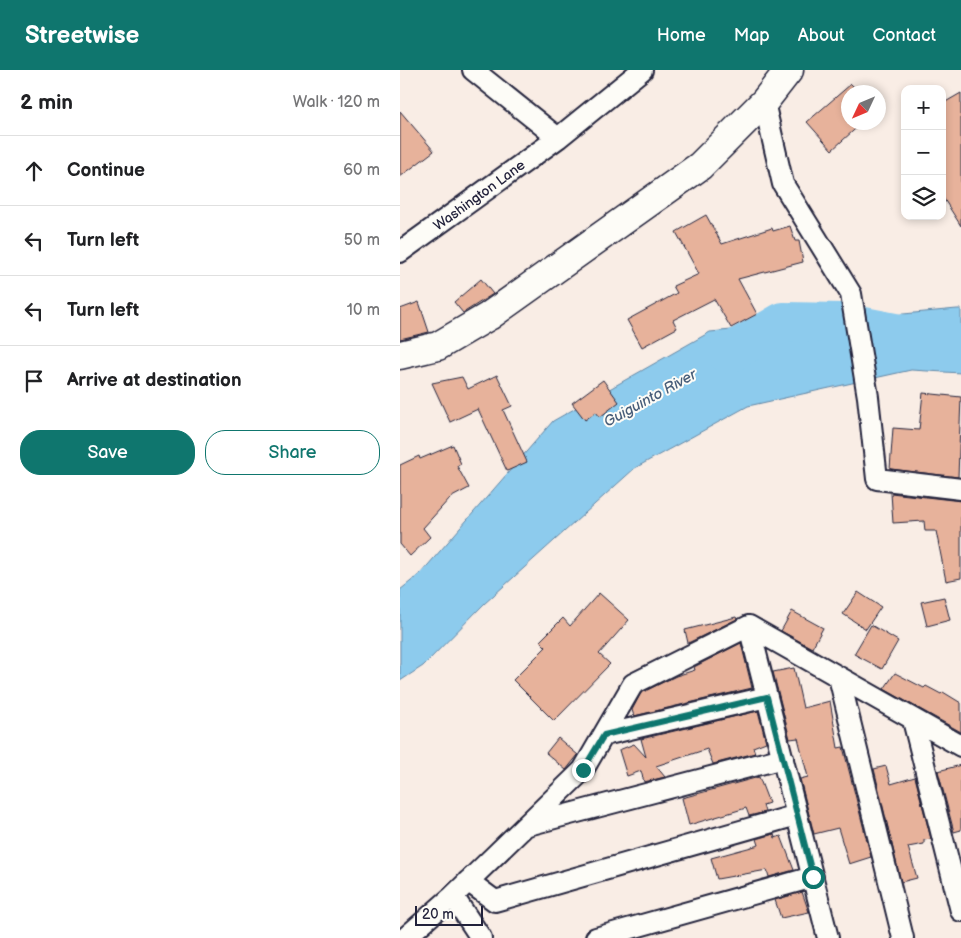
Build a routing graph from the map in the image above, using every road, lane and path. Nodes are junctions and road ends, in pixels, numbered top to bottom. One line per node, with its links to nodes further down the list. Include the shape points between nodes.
1 (473, 70): 5 (street)
2 (642, 70): 5 (street, Washington Lane)
3 (790, 70): 4 (street)
4 (764, 102): 7 (street, via 700,166 489,316 438,346); 8 (street, via 783,184 851,294 868,396 877,479)
5 (558, 138): 6 (street, Washington Lane)
6 (400, 252)
7 (400, 355)
8 (961, 489)
9 (749, 626): 10 (street); 11 (street); 13 (street, via 634,684)
10 (840, 677): 12 (street); 26 (street)
11 (767, 697): 13 (street); 15 (street)
12 (913, 720): 14 (street); 21 (street)
13 (604, 735): 17 (street, via 583,770)
14 (961, 746)
15 (782, 758): 16 (street); 17 (street)
16 (797, 815): 18 (street); 19 (street, via 495,901)
17 (526, 825): 19 (street)
18 (813, 877): 24 (street); 25 (street)
19 (468, 881): 20 (street)
20 (453, 896): 22 (street); 23 (street)
21 (961, 912)
22 (405, 938)
23 (481, 938)
24 (596, 938)
25 (827, 938)
26 (903, 938)

